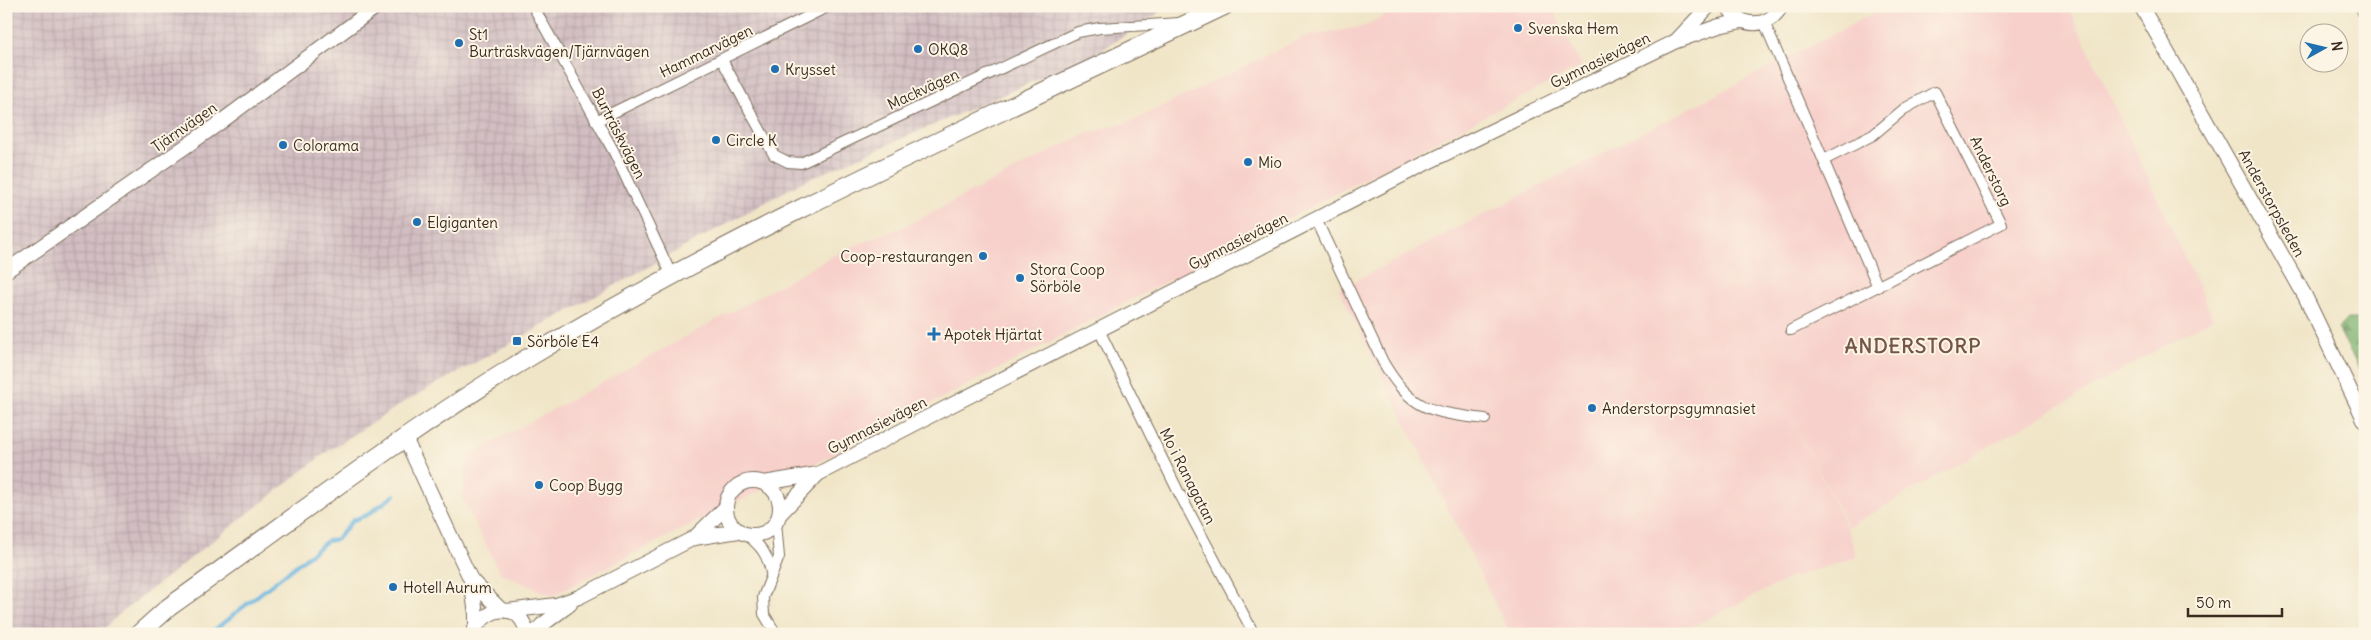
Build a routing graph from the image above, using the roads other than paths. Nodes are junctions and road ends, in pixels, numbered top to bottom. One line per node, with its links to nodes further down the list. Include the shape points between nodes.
1 (377, 6): 19 (street, Tjärnvägen, via 218,124)
2 (533, 6): 16 (street, Burträskvägen)
3 (829, 6): 15 (street, Hammarvägen)
4 (1224, 6): 12 (highway)
5 (1709, 6): 14 (street, Gymnasievägen)
6 (1728, 6): 11 (street)
7 (1781, 6): 13 (street, via 1777,14)
8 (2141, 6): 25 (street, Anderstorpsleden, via 2305,296)
9 (2361, 6): 10 (street)
10 (2365, 19)
11 (1742, 21): 13 (street, Gymnasievägen); 14 (street, Gymnasievägen)
12 (1191, 22): 15 (street, Mackvägen, via 1078,32 801,163 788,162 774,155); 20 (highway, via 875,171)
13 (1764, 22): 17 (street)
14 (1674, 42): 18 (street, Gymnasievägen)
15 (722, 60): 16 (street, Hammarvägen)
16 (596, 121): 20 (street, Burträskvägen, via 614,152)
17 (1824, 160): 21 (street); 21 (street, Anderstorg, via 1873,135 1904,109 1935,92 2000,224)
18 (1316, 219): 22 (street, Gymnasievägen); 24 (street, via 1396,383 1409,398 1426,408)
19 (6, 271)
20 (672, 276): 26 (highway, via 531,356)
21 (1878, 287): 23 (street, Anderstorg)
22 (1099, 330): 27 (street, Gymnasievägen); 42 (street, Mo i Ranagatan, via 1178,491)
23 (1791, 330)
24 (1485, 419)
25 (2365, 421)
26 (405, 438): 34 (street); 38 (highway, via 170,607)
27 (818, 474): 28 (street, Gymnasievägen); 30 (street, Gymnasievägen)
28 (764, 483): 29 (street, via 753,480 736,486); 30 (street, via 778,496)
29 (726, 507): 31 (street, via 728,518); 32 (street)
30 (778, 519): 31 (street, via 764,533); 33 (street, via 779,557)
31 (743, 533): 32 (street); 33 (street, via 764,551)
32 (694, 538): 35 (street)
33 (771, 573): 41 (street, via 764,597 764,614)
34 (472, 580): 36 (street); 37 (street, via 476,614)
35 (579, 598): 36 (street, via 556,605); 40 (street)
36 (504, 610): 37 (street, via 486,614); 39 (street, via 523,621)
37 (474, 630)
38 (139, 634)
39 (527, 634)
40 (534, 634)
41 (776, 634)
42 (1254, 634)

